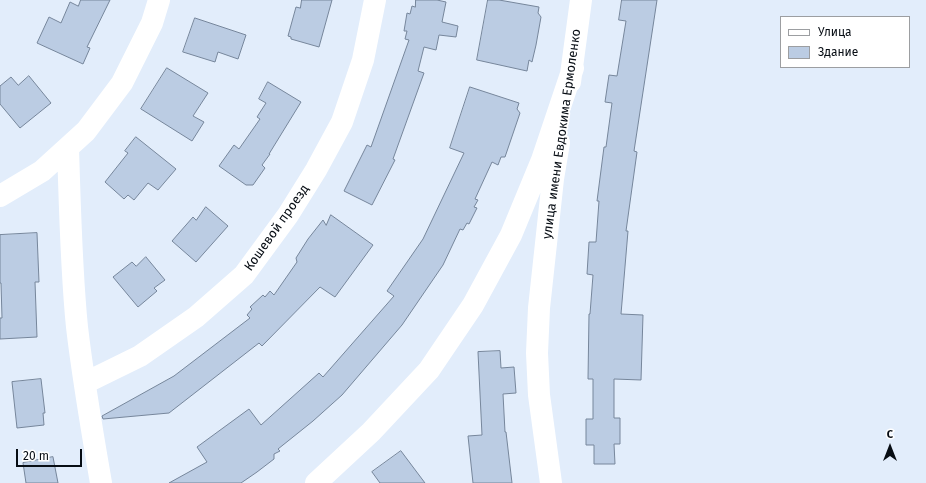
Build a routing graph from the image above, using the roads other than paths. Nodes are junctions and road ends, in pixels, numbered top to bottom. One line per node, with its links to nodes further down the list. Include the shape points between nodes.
1 (159, 0): 5 (street, via 152,23 122,83 86,131)
2 (375, 0): 7 (street, Кошевой проезд, via 363,60 342,122 288,215 244,275 196,317 140,356)
3 (581, 0): 4 (street, улица имени Евдокима Ермоленко)
4 (573, 68): 9 (street, via 542,160 511,235 472,305 429,370 371,432); 10 (street, улица имени Евдокима Ермоленко, via 552,179 539,308 539,395)
5 (68, 148): 6 (street, via 42,171); 7 (street, via 71,256)
6 (0, 196)
7 (85, 383): 8 (street)
8 (101, 483)
9 (316, 483)
10 (551, 483)

